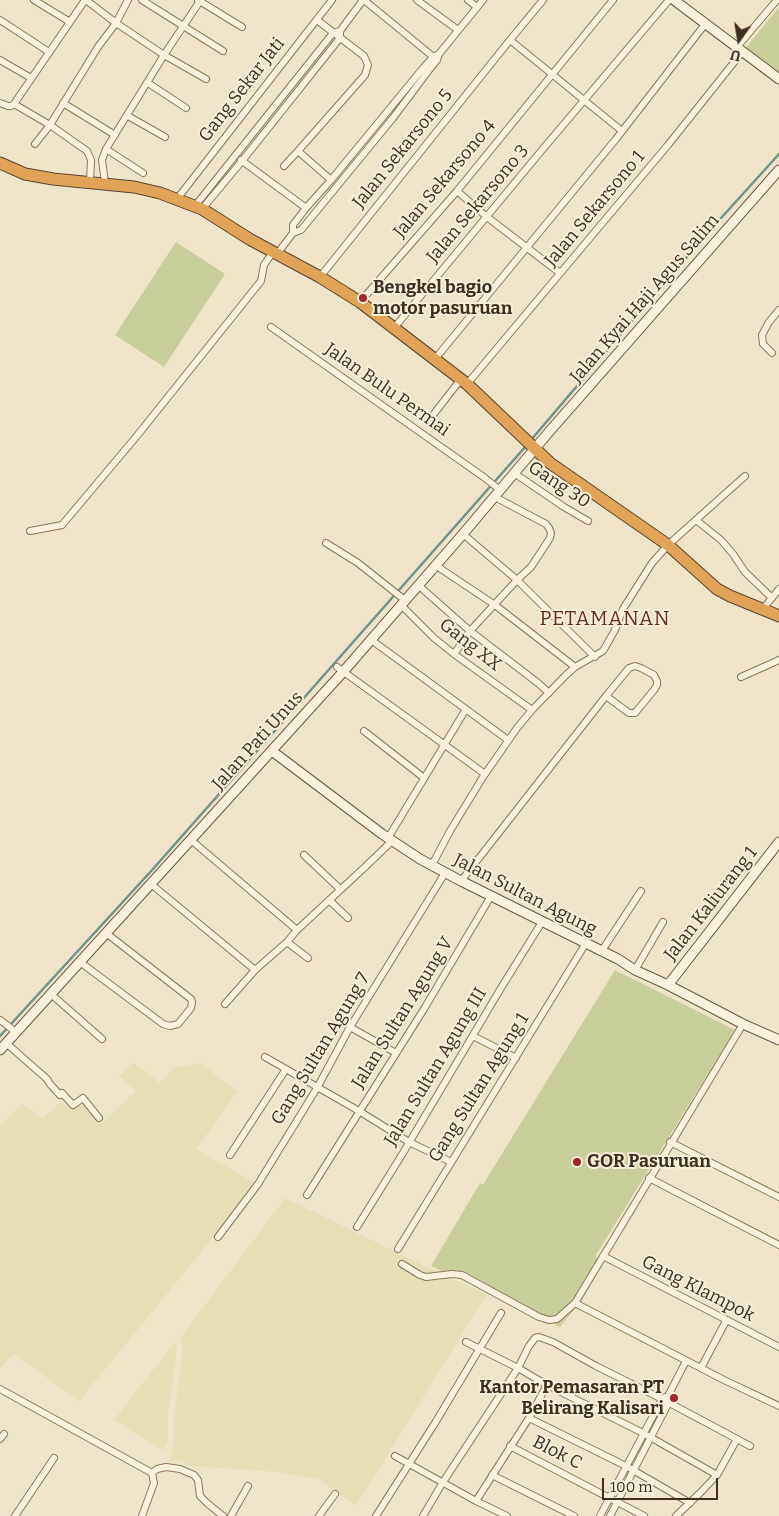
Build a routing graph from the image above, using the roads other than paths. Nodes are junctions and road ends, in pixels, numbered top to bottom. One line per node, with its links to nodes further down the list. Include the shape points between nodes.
1 (34, 0): 19 (street)
2 (86, 0): 19 (street); 20 (street)
3 (128, 0): 20 (street)
4 (142, 0): 22 (street)
5 (332, 0): 18 (street, Gang Sekar Jati)
6 (364, 0): 25 (street); 34 (street)
7 (417, 0): 24 (street)
8 (468, 0): 16 (street)
9 (483, 0): 16 (street)
10 (543, 0): 27 (street, Jalan Sekarsono 5)
11 (613, 0): 38 (street, Jalan Sekarsono 4)
12 (669, 0): 45 (street, Jalan Sekarsono 3)
13 (674, 0): 21 (main road)
14 (777, 0): 29 (street, Jalan Sekarsono 1)
15 (199, 1): 22 (street); 23 (street)
16 (477, 7): 24 (street)
17 (0, 20): 31 (street)
18 (316, 20): 25 (street); 76 (street, Gang Sekar Jati)
19 (70, 22): 31 (street)
20 (116, 23): 33 (street); 47 (street)
21 (706, 23): 29 (main road); 56 (street)
22 (183, 27): 30 (street); 33 (street)
23 (242, 27)
24 (458, 30): 34 (street)
25 (337, 32): 26 (street); 28 (street)
26 (340, 38): 32 (street); 61 (street, via 367,60 366,75)
27 (510, 40): 38 (street); 84 (street, Jalan Sekarsono 5)
28 (321, 49): 32 (street); 36 (street)
29 (740, 49): 41 (main road); 83 (street, Jalan Sekarsono 1, via 668,145)
30 (222, 51)
31 (49, 52): 39 (street)
32 (328, 54): 37 (street)
33 (164, 55): 40 (street); 42 (street)
34 (436, 57): 43 (street); 44 (street)
35 (0, 60): 39 (street)
36 (305, 69): 37 (street); 53 (street)
37 (312, 74): 54 (street)
38 (552, 74): 45 (street); 75 (street, Jalan Sekarsono 4)
39 (31, 78): 48 (street)
40 (206, 79)
41 (779, 79)
42 (148, 83): 49 (street); 51 (street)
43 (405, 89): 44 (street); 50 (street)
44 (411, 93): 52 (street)
45 (585, 101): 56 (street); 79 (street, Jalan Sekarsono 3)
46 (0, 103): 48 (street)
47 (64, 103): 55 (street); 57 (street)
48 (14, 104): 55 (street)
49 (186, 108)
50 (386, 112): 52 (street); 68 (street)
51 (128, 116): 57 (street); 58 (street)
52 (393, 118): 71 (street)
53 (264, 120): 54 (street); 62 (street)
54 (271, 124): 65 (street)
55 (50, 125): 59 (street); 63 (street, via 88,151)
56 (622, 131): 81 (street)
57 (115, 135): 60 (street)
58 (166, 137)
59 (35, 144)
60 (106, 149): 64 (street); 70 (street)
61 (298, 151): 67 (street); 72 (street)
62 (236, 156): 65 (street); 77 (street)
63 (91, 160): 64 (street); 73 (street)
64 (102, 160): 74 (street)
65 (242, 161): 77 (street); 78 (street)
66 (0, 163): 73 (highway, via 25,174)
67 (284, 166)
68 (340, 168): 71 (street); 72 (street)
69 (779, 170): 93 (main road, Jalan Kyai Haji Agus Salim)
70 (143, 173)
71 (347, 174): 80 (street, via 301,230)
72 (331, 180): 78 (street)
73 (90, 183): 74 (highway)
74 (105, 183): 76 (highway)
75 (456, 191): 79 (street); 85 (street, Jalan Sekarsono 4)
76 (177, 199): 77 (highway)
77 (199, 208): 82 (highway)
78 (306, 208): 80 (street, via 293,225)
79 (487, 217): 81 (street); 88 (street, Jalan Sekarsono 3)
80 (293, 233): 82 (street)
81 (527, 247): 83 (street); 90 (street)
82 (275, 253): 84 (highway); 99 (street, via 264,265 262,281 62,525)
83 (560, 273): 91 (street, Jalan Sekarsono 1)
84 (320, 277): 85 (highway)
85 (360, 302): 88 (highway)
86 (779, 310): 89 (street, via 762,335 763,344)
87 (271, 327): 96 (street, Jalan Bulu Permai, via 484,478)
88 (394, 328): 90 (highway)
89 (772, 353)
90 (435, 359): 91 (highway)
91 (464, 382): 92 (street, Jalan Sekarsono 1); 93 (highway)
92 (433, 414)
93 (531, 445): 94 (main road, Jalan Pati Unus); 102 (highway, via 550,463)
94 (514, 474): 96 (main road, Jalan Pati Unus); 98 (street, Gang 30)
95 (745, 476): 97 (street)
96 (496, 491): 100 (main road, Jalan Pati Unus); 104 (street, Jalan Bulu Permai, via 546,524 551,533 531,567)
97 (696, 520): 102 (street); 107 (street, via 721,540 745,572)
98 (588, 521)
99 (30, 531)
100 (463, 534): 103 (main road, Jalan Pati Unus); 104 (street)
101 (326, 543): 108 (street, Gang XX, via 358,563)
102 (668, 545): 110 (highway, via 717,589); 115 (street, via 652,562 623,609 604,651)
103 (435, 566): 105 (main road, Jalan Pati Unus); 109 (street)
104 (517, 580): 109 (street); 115 (street)
105 (418, 585): 108 (main road, Jalan Pati Unus); 112 (street)
106 (779, 589): 107 (street)
107 (772, 598): 110 (street)
108 (402, 600): 113 (main road, Jalan Pati Unus); 114 (street, Gang XX, via 434,638)
109 (495, 605): 112 (street); 117 (street)
110 (763, 610): 111 (highway)
111 (779, 616)
112 (470, 631): 114 (street); 120 (street)
113 (370, 639): 118 (main road, Jalan Pati Unus); 123 (street)
114 (454, 654): 122 (street, Gang XX)
115 (595, 657): 117 (street)
116 (779, 660): 119 (street)
117 (575, 667): 120 (street)
118 (340, 670): 126 (street); 127 (main road, Jalan Pati Unus)
119 (741, 677)
120 (547, 691): 122 (street)
121 (606, 696): 121 (street, via 629,713 635,713 654,690 657,681 654,675 632,666); 136 (street)
122 (528, 707): 125 (street)
123 (466, 709): 125 (street); 126 (street)
124 (364, 731): 129 (street)
125 (505, 737): 128 (street)
126 (446, 744): 128 (street); 129 (street)
127 (272, 751): 130 (main road, Jalan Pati Unus); 131 (main road, Jalan Sultan Agung)
128 (481, 770): 134 (street, via 450,832)
129 (424, 778): 131 (street)
130 (190, 840): 137 (main road, Jalan Pati Unus); 145 (street)
131 (390, 840): 134 (main road, Jalan Sultan Agung); 138 (street)
132 (779, 842): 154 (main road, Jalan Kaliurang 1)
133 (304, 854): 138 (street)
134 (426, 862): 135 (main road, Jalan Sultan Agung)
135 (445, 873): 136 (main road, Jalan Sultan Agung); 159 (street, Gang Sultan Agung 7)
136 (461, 881): 140 (main road, Jalan Sultan Agung)
137 (151, 884): 146 (main road, Jalan Pati Unus); 152 (street)
138 (340, 890): 141 (street)
139 (641, 891): 149 (street)
140 (491, 896): 143 (main road, Jalan Sultan Agung); 165 (street, Jalan Sultan Agung V)
141 (329, 900): 142 (street); 145 (street)
142 (348, 918)
143 (542, 922): 148 (main road, Jalan Sultan Agung); 161 (street, Jalan Sultan Agung III)
144 (663, 922): 153 (street)
145 (297, 930): 147 (street)
146 (106, 933): 151 (main road, Jalan Pati Unus); 151 (street, via 191,998 191,1008 178,1024 164,1024)
147 (287, 942): 150 (street); 152 (street)
148 (586, 944): 149 (main road, Jalan Sultan Agung); 167 (street, Gang Sultan Agung 1)
149 (601, 952): 153 (main road, Jalan Sultan Agung)
150 (308, 958)
151 (80, 962): 155 (main road, Jalan Pati Unus)
152 (255, 970): 156 (street)
153 (635, 970): 154 (main road, Jalan Sultan Agung)
154 (668, 985): 158 (main road, Jalan Sultan Agung)
155 (51, 994): 160 (main road, Jalan Pati Unus); 162 (street)
156 (225, 1004)
157 (0, 1020): 160 (street)
158 (743, 1024): 163 (main road, Jalan Sultan Agung); 173 (street)
159 (350, 1027): 165 (street); 169 (street, Gang Sultan Agung 7)
160 (12, 1029): 164 (main road, Jalan Pati Unus)
161 (473, 1036): 167 (street); 172 (street, Jalan Sultan Agung III)
162 (102, 1039)
163 (779, 1040)
164 (3, 1047): 171 (street, via 47,1079 73,1105 83,1098)
165 (396, 1053): 170 (street, Jalan Sultan Agung V)
166 (265, 1057): 168 (street)
167 (516, 1058): 175 (street, Gang Sultan Agung 1)
168 (286, 1069): 169 (street); 174 (street)
169 (317, 1088): 170 (street); 180 (street, Gang Sultan Agung 7, via 258,1184)
170 (359, 1111): 172 (street); 177 (street, Jalan Sultan Agung V)
171 (99, 1118)
172 (409, 1142): 175 (street); 179 (street, Jalan Sultan Agung III)
173 (674, 1144): 176 (street); 178 (street)
174 (230, 1155)
175 (451, 1162): 182 (street, Gang Sultan Agung 1)
176 (653, 1180): 181 (street); 183 (street)
177 (306, 1195)
178 (779, 1197)
179 (357, 1227)
180 (218, 1237)
181 (779, 1245)
182 (398, 1249)
183 (606, 1258): 185 (street); 187 (street, Gang Klampok)
184 (402, 1264): 185 (street, via 426,1277 462,1275 549,1320)
185 (578, 1305): 191 (street)
186 (501, 1313): 190 (street)
187 (726, 1321): 189 (street, Gang Klampok); 193 (street)
188 (466, 1342): 190 (street)
189 (779, 1348)
190 (480, 1349): 192 (street); 208 (street)
191 (686, 1361): 193 (street); 196 (street)
192 (518, 1368): 194 (street); 197 (street, via 535,1338 545,1338); 214 (street)
193 (701, 1368): 199 (street)
194 (547, 1386): 200 (street); 201 (street)
195 (1, 1391): 211 (street)
196 (669, 1394): 197 (street); 198 (street)
197 (662, 1398): 198 (street); 201 (street)
198 (669, 1402): 202 (street); 203 (street)
199 (779, 1406)
200 (529, 1418): 204 (street); 209 (street)
201 (643, 1434): 202 (street); 209 (street)
202 (651, 1438): 210 (street); 213 (street)
203 (736, 1439): 205 (street); 213 (street)
204 (510, 1446): 212 (street); 217 (street, Blok C)
205 (750, 1446)
206 (395, 1456): 208 (street)
207 (54, 1458): 221 (street)
208 (408, 1463): 214 (street); 226 (street)
209 (626, 1466): 210 (street); 217 (street)
210 (634, 1470): 219 (street); 220 (street)
211 (152, 1473): 222 (street, via 154,1483); 223 (street, via 163,1468 180,1469 194,1475 200,1496)
212 (492, 1475): 218 (street); 229 (street)
213 (717, 1475): 220 (street)
214 (443, 1482): 218 (street); 227 (street)
215 (248, 1486): 224 (street)
216 (334, 1494): 225 (street)
217 (609, 1497): 219 (street, Blok C); 230 (street)
218 (476, 1501): 228 (street)
219 (617, 1501): 231 (street); 232 (street, Blok C)
220 (690, 1503): 233 (street)
221 (15, 1516)
222 (142, 1516)
223 (223, 1516)
224 (231, 1516)
225 (319, 1516)
226 (376, 1516)
227 (423, 1516)
228 (507, 1516)
229 (574, 1516)
230 (600, 1516)
231 (610, 1516)
232 (644, 1516)
233 (676, 1516)

